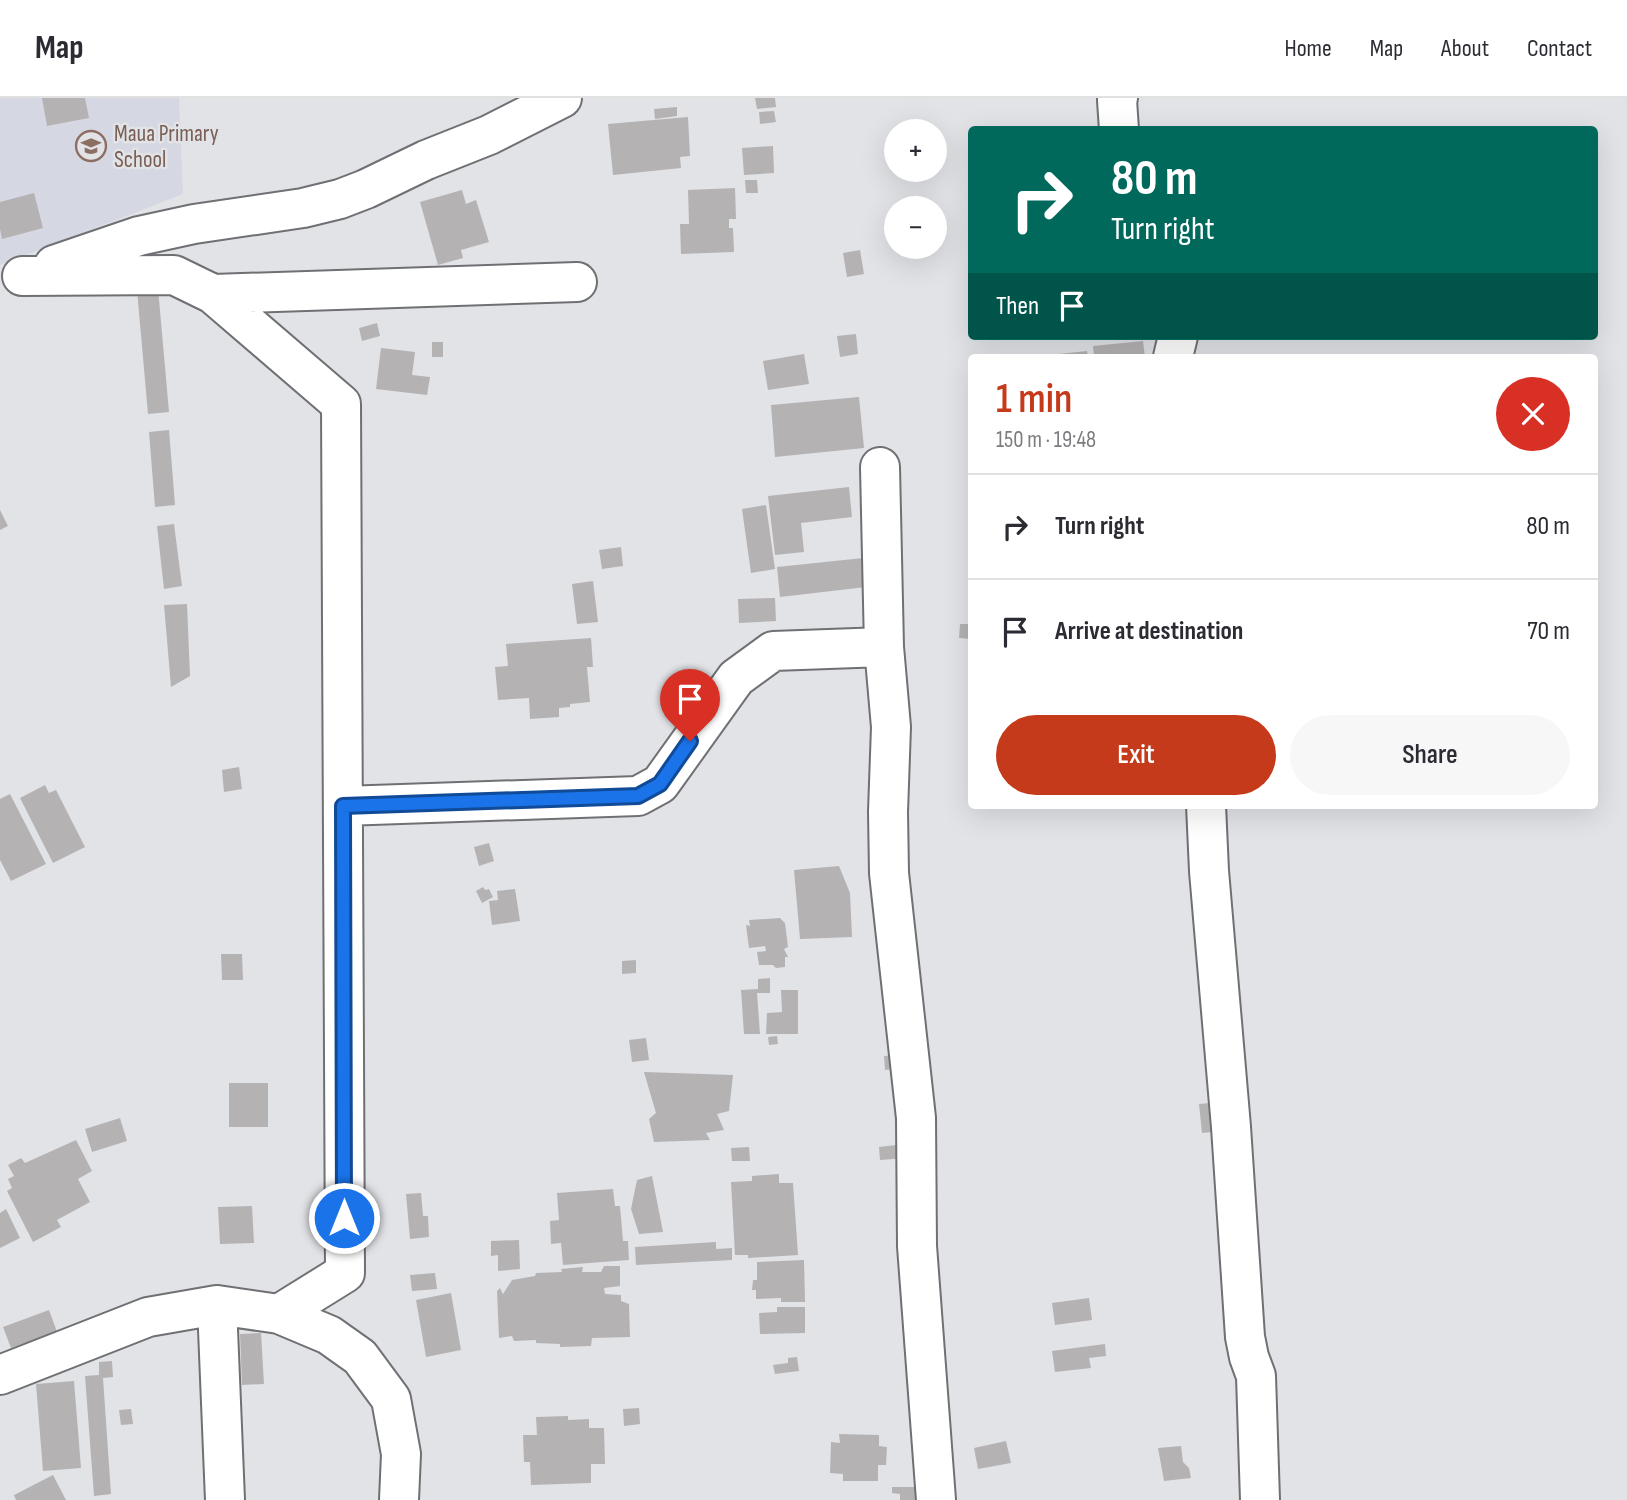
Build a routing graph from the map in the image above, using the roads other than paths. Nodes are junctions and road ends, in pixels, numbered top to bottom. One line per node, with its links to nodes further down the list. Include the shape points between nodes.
1 (562, 98): 4 (street, via 340,199 139,236)
2 (1118, 98): 3 (street)
3 (1119, 126)
4 (11, 281): 6 (street, via 174,275)
5 (577, 282): 6 (street)
6 (213, 294): 9 (street, via 341,404)
7 (880, 467): 8 (street)
8 (884, 648): 9 (street, via 773,651 736,678 660,784 638,796); 16 (street, via 891,727 889,873 916,1118 917,1246)
9 (343, 806): 12 (street, via 345,1273)
10 (1206, 809): 17 (street, via 1245,1337 1256,1376)
11 (217, 1305): 12 (street); 13 (street, via 148,1317); 14 (street)
12 (279, 1314): 15 (street, via 329,1335 360,1357 391,1399 401,1454)
13 (0, 1375)
14 (225, 1500)
15 (399, 1500)
16 (936, 1500)
17 (1260, 1500)

